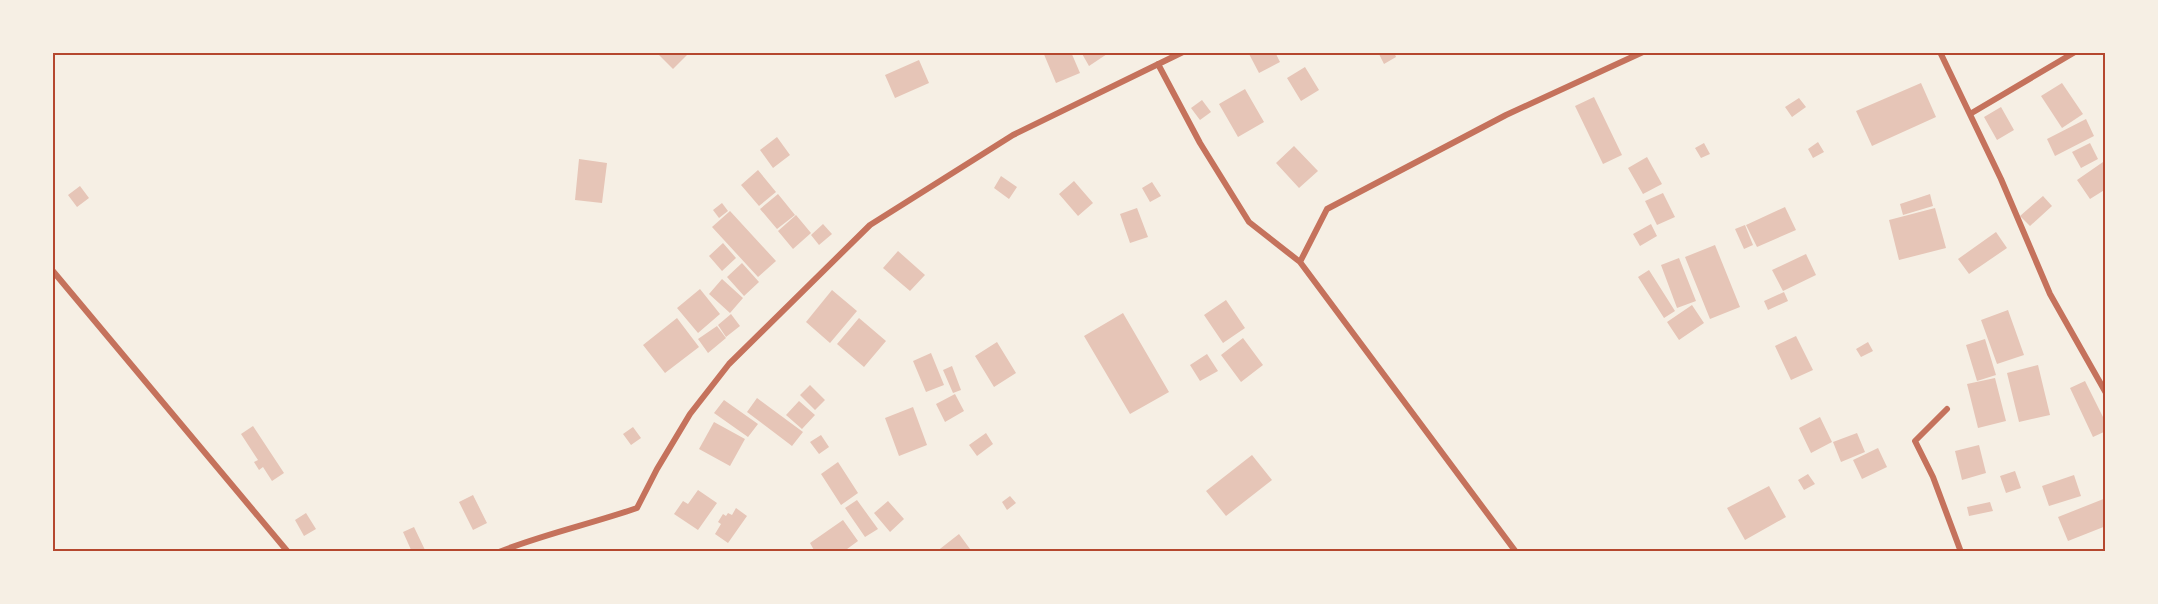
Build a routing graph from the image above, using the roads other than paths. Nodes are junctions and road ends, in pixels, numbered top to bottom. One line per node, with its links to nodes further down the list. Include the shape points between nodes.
1 (1183, 52): 5 (street)
2 (1643, 52): 7 (street, via 1506,115 1327,209)
3 (1940, 52): 6 (street)
4 (2075, 52): 6 (street)
5 (1158, 64): 7 (street, via 1200,143 1249,222); 12 (street, via 1013,135 870,225 729,364 690,414 637,508)
6 (1970, 114): 9 (street, via 2050,294)
7 (1300, 262): 13 (street)
8 (52, 270): 11 (street)
9 (2106, 393)
10 (1947, 409): 14 (street, via 1915,441)
11 (288, 552)
12 (499, 552)
13 (1516, 552)
14 (1961, 552)

